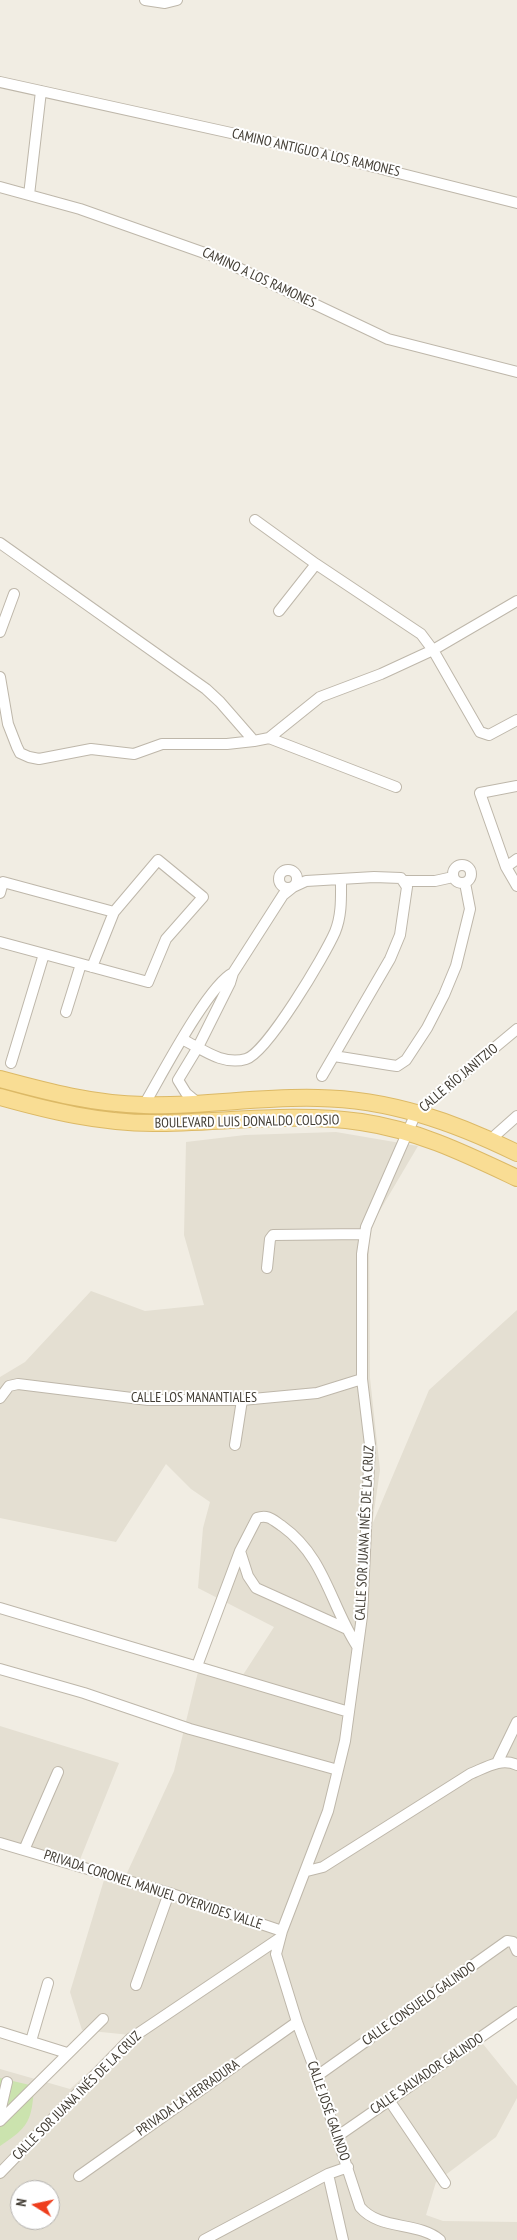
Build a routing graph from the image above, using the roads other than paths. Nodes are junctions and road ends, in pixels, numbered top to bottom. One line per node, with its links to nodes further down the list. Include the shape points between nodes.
1 (145, 0): 2 (street, via 165,3)
2 (177, 0)
3 (0, 82): 4 (street, CAMINO ANTIGUO A LOS RAMONES)
4 (41, 91): 6 (street); 7 (street, CAMINO ANTIGUO A LOS RAMONES, via 299,148)
5 (0, 187): 6 (street, CAMINO A LOS RAMONES)
6 (29, 195): 8 (street, CAMINO A LOS RAMONES, via 80,209 214,256 388,339)
7 (517, 203)
8 (517, 372)
9 (255, 520): 11 (street)
10 (0, 543): 20 (street, via 206,689)
11 (316, 564): 14 (street); 16 (street, via 414,628)
12 (14, 594): 15 (street)
13 (517, 600): 16 (street)
14 (279, 611)
15 (0, 632)
16 (433, 650): 18 (street, via 480,732 489,735); 19 (street, via 320,697)
17 (0, 677): 20 (street, via 8,724 16,748 29,758 91,749 134,754 162,744)
18 (517, 720)
19 (269, 738): 20 (street); 22 (street)
20 (254, 741)
21 (517, 786): 24 (street, via 480,793)
22 (396, 787)
23 (517, 859): 24 (street)
24 (506, 868): 29 (street)
25 (453, 877): 27 (street, via 435,881); 28 (street, via 459,883); 28 (street, via 458,866 466,866 471,874)
26 (341, 879): 27 (street, via 374,877); 36 (street, via 306,881 293,887 284,895); 40 (street, via 341,905 334,932 300,992 266,1042 254,1056 236,1061 226,1061)
27 (404, 881): 41 (street, via 407,892 400,934 390,959)
28 (465, 883): 41 (street, via 470,908 456,966 427,1028 406,1060 397,1066)
29 (517, 886)
30 (0, 892): 31 (street, via 4,882)
31 (114, 912): 35 (street); 35 (street, via 158,860 203,897 166,939 148,982)
32 (0, 942): 33 (street)
33 (44, 954): 34 (street); 42 (street)
34 (81, 964): 35 (street); 37 (street)
35 (92, 967)
36 (232, 973): 39 (street, via 221,980); 40 (street)
37 (66, 1012)
38 (517, 1029): 50 (street, CALLE RÍO JANITZIO)
39 (182, 1039): 40 (street); 43 (street)
40 (198, 1047): 46 (street)
41 (334, 1056): 44 (street)
42 (11, 1063)
43 (164, 1071): 46 (street); 49 (street)
44 (322, 1076)
45 (0, 1079): 49 (main road, BOULEVARD LUIS DONALDO COLOSIO, via 67,1097)
46 (178, 1080): 48 (street)
47 (0, 1097): 52 (main road, BOULEVARD LUIS DONALDO COLOSIO, via 52,1111 119,1122 331,1118)
48 (198, 1104): 49 (main road, BOULEVARD LUIS DONALDO COLOSIO); 50 (main road, BOULEVARD LUIS DONALDO COLOSIO, via 318,1098 377,1104)
49 (144, 1105)
50 (416, 1113): 52 (street, CALLE RÍO JANITZIO); 53 (main road, BOULEVARD LUIS DONALDO COLOSIO)
51 (517, 1116): 53 (street)
52 (406, 1131): 55 (main road, BOULEVARD LUIS DONALDO COLOSIO, via 444,1144); 56 (street, CALLE SOR JUANA INÉS DE LA CRUZ)
53 (490, 1140): 54 (main road, BOULEVARD LUIS DONALDO COLOSIO)
54 (517, 1153)
55 (517, 1178)
56 (364, 1234): 57 (street, via 273,1235); 58 (street, CALLE SOR JUANA INÉS DE LA CRUZ)
57 (267, 1268)
58 (362, 1379): 60 (street, CALLE LOS MANANTIALES, via 317,1393); 65 (street, CALLE SOR JUANA INÉS DE LA CRUZ, via 370,1445 362,1616)
59 (0, 1398): 60 (street, CALLE LOS MANANTIALES, via 9,1386 18,1384 148,1400)
60 (242, 1400): 61 (street)
61 (235, 1445)
62 (240, 1551): 64 (street, via 248,1576 256,1588); 64 (street, via 258,1518 270,1518 294,1535 322,1570); 66 (street)
63 (0, 1608): 66 (street)
64 (347, 1629): 65 (street)
65 (357, 1646): 68 (street, CALLE SOR JUANA INÉS DE LA CRUZ)
66 (197, 1666): 68 (street)
67 (0, 1669): 72 (street, via 190,1729)
68 (349, 1712): 72 (street, CALLE SOR JUANA INÉS DE LA CRUZ)
69 (517, 1722): 70 (street)
70 (497, 1763): 71 (street); 76 (street, via 447,1788 323,1867)
71 (517, 1765)
72 (338, 1770): 76 (street, CALLE SOR JUANA INÉS DE LA CRUZ, via 328,1811)
73 (58, 1772): 75 (street)
74 (0, 1843): 75 (street, PRIVADA CORONEL MANUEL OYERVIDES VALLE)
75 (24, 1850): 77 (street, PRIVADA CORONEL MANUEL OYERVIDES VALLE)
76 (306, 1871): 78 (street, CALLE SOR JUANA INÉS DE LA CRUZ)
77 (169, 1893): 78 (street, PRIVADA CORONEL MANUEL OYERVIDES VALLE); 81 (street)
78 (281, 1935): 84 (street, CALLE JOSÉ GALINDO, via 276,1954 278,1965); 95 (street, CALLE SOR JUANA INÉS DE LA CRUZ, via 130,2040)
79 (517, 1950): 88 (street, CALLE CONSUELO GALINDO, via 512,1940 507,1941)
80 (48, 1983): 86 (street)
81 (136, 1985)
82 (517, 2012): 90 (street, CALLE SALVADOR GALINDO)
83 (103, 2019): 87 (street)
84 (297, 2022): 88 (street, CALLE JOSÉ GALINDO); 97 (street, PRIVADA LA HERRADURA)
85 (0, 2032): 86 (street)
86 (31, 2041): 87 (street)
87 (67, 2053): 92 (street)
88 (318, 2076): 93 (street, CALLE JOSÉ GALINDO)
89 (7, 2082): 91 (street)
90 (389, 2100): 93 (street, CALLE SALVADOR GALINDO); 98 (street)
91 (0, 2112)
92 (0, 2121)
93 (338, 2136): 94 (street, CALLE JOSÉ GALINDO)
94 (348, 2167): 96 (street); 101 (street, CALLE JOSÉ GALINDO, via 358,2203 366,2213 380,2221 430,2233)
95 (0, 2173)
96 (328, 2174): 99 (street); 100 (street)
97 (79, 2176)
98 (444, 2183)
99 (204, 2240)
100 (343, 2240)
101 (440, 2240)

